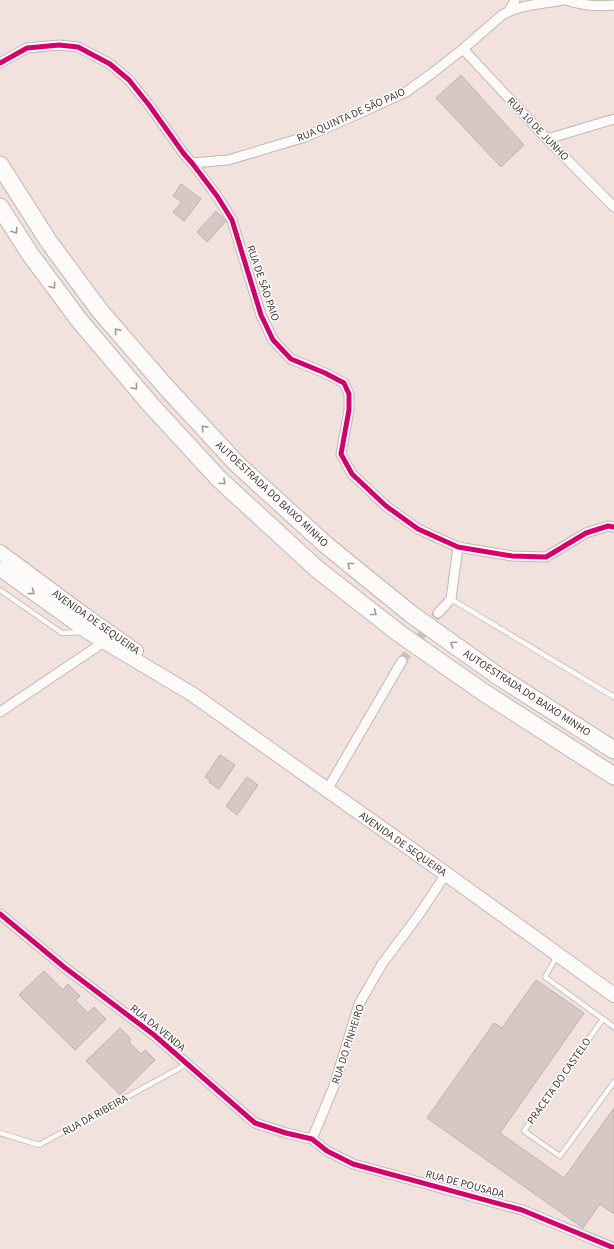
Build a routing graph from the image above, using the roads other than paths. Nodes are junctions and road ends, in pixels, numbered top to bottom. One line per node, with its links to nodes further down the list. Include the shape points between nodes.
1 (514, 0): 4 (street, RUA QUINTA DE SÃO PAIO)
2 (564, 0): 3 (street, via 589,6); 4 (street, RUA QUINTA DE SÃO PAIO)
3 (614, 5)
4 (509, 11): 5 (street, RUA QUINTA DE SÃO PAIO)
5 (463, 49): 8 (street, RUA 10 DE JUNHO); 9 (street, RUA QUINTA DE SÃO PAIO, via 406,92 305,137 228,160)
6 (0, 63): 9 (street, RUA DE SÃO PAIO, via 27,48 59,45 78,47 110,64 129,80)
7 (614, 119): 8 (street)
8 (547, 139): 12 (street, RUA 10 DE JUNHO)
9 (192, 163): 14 (street, RUA DE SÃO PAIO, via 232,220 262,315 273,340 291,359 344,383 349,394 350,410 342,454 352,474 386,506 418,529)
10 (0, 165): 30 (highway, AUTOESTRADA DO BAIXO MINHO, one-way to 10, via 498,676 410,614 326,546 237,464 100,311 49,242)
11 (0, 207): 31 (highway, AUTOESTRADA DO BAIXO MINHO, one-way to 31, via 30,254 79,320 150,404 225,484 317,569 400,634 483,692)
12 (614, 208)
13 (614, 527): 14 (street, RUA DE SÃO PAIO, via 608,526 586,533 546,557 512,556)
14 (458, 547): 21 (street)
15 (0, 552): 18 (main road, AVENIDA DE SEQUEIRA)
16 (0, 569): 24 (main road, AVENIDA DE SEQUEIRA, one-way to 24)
17 (18, 573): 18 (lane)
18 (38, 581): 20 (main road, AVENIDA DE SEQUEIRA)
19 (0, 590): 24 (lane, via 62,633)
20 (57, 595): 22 (lane); 27 (main road, AVENIDA DE SEQUEIRA, via 163,669)
21 (450, 599): 23 (street); 28 (lane)
22 (68, 608)
23 (438, 613)
24 (71, 623): 25 (main road, AVENIDA DE SEQUEIRA)
25 (104, 642): 27 (main road, AVENIDA DE SEQUEIRA); 29 (street)
26 (402, 661): 32 (street)
27 (192, 694): 32 (main road, AVENIDA DE SEQUEIRA)
28 (614, 697)
29 (0, 712)
30 (614, 750)
31 (614, 776)
32 (327, 790): 33 (main road, AVENIDA DE SEQUEIRA)
33 (446, 874): 35 (main road, AVENIDA DE SEQUEIRA); 42 (street, RUA DO PINHEIRO, via 382,964 360,1004 334,1086)
34 (0, 914): 39 (street, RUA DA VENDA)
35 (558, 954): 36 (main road, AVENIDA DE SEQUEIRA); 37 (lane, via 545,977)
36 (614, 995)
37 (602, 1019): 38 (lane); 40 (lane, PRACETA DO CASTELO, via 524,1131 560,1156)
38 (614, 1028)
39 (187, 1064): 41 (lane, RUA DA RIBEIRA, via 39,1145); 42 (street, RUA DA VENDA, via 255,1123)
40 (614, 1082)
41 (0, 1133)
42 (312, 1139): 43 (street, RUA DE POUSADA, via 327,1151 353,1164 522,1210)
43 (614, 1248)

